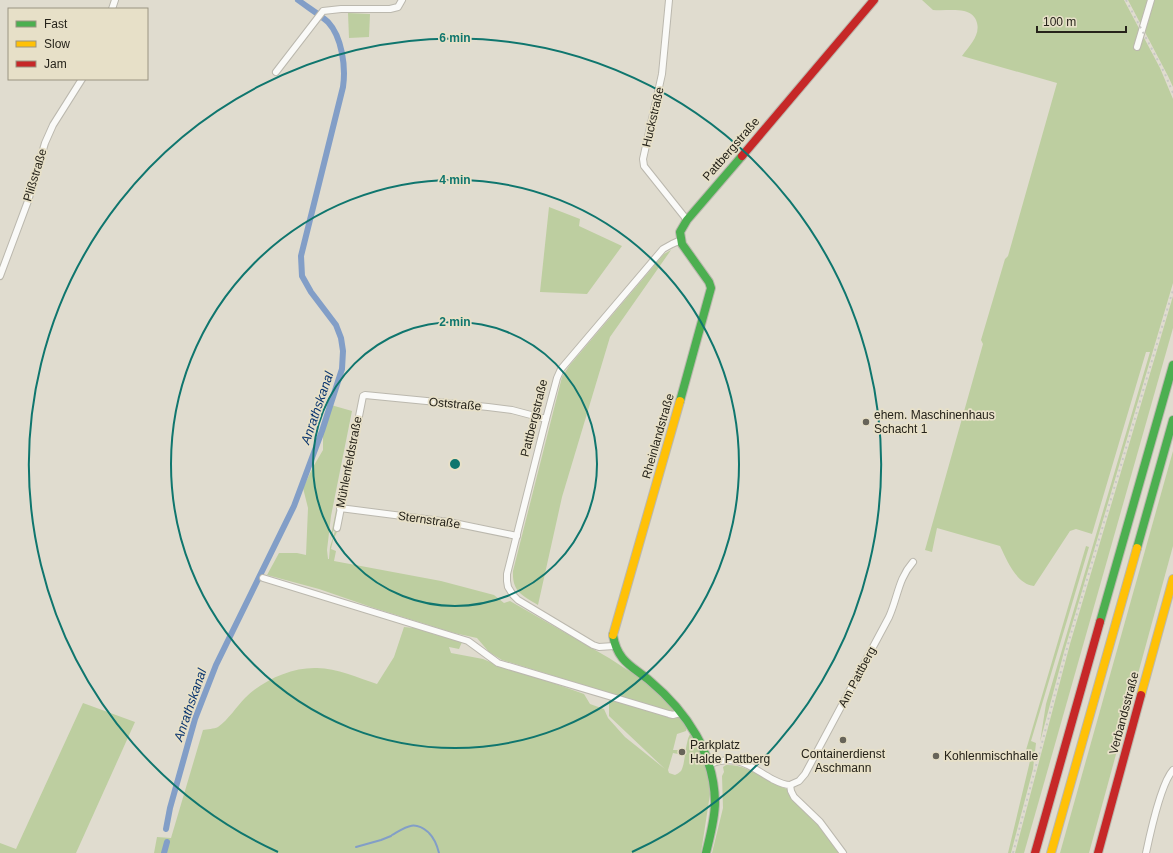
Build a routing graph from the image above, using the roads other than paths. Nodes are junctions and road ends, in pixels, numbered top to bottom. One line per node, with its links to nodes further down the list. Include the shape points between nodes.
1 (402, 0): 6 (street, via 398,7 390,9 325,10)
2 (669, 0): 8 (street, Huckstraße, via 662,74 643,159 644,166)
3 (874, 0): 8 (main road, Pattbergstraße)
4 (1150, 0): 5 (street)
5 (1137, 47)
6 (276, 72)
7 (81, 80): 10 (street, Plißstraße, via 45,143 28,201)
8 (687, 220): 9 (main road, Pattbergstraße, via 680,232)
9 (681, 240): 13 (street, Pattbergstraße, via 663,249 561,369); 21 (main road, Rheinlandstraße, via 709,282 710,295 612,634)
10 (0, 276)
11 (1173, 365): 28 (main road)
12 (363, 396): 13 (street, Oststraße, via 512,410); 15 (street, Mühlenfeldstraße)
13 (546, 419): 17 (street, Pattbergstraße)
14 (1173, 420): 29 (main road)
15 (340, 508): 16 (street, Mühlenfeldstraße); 17 (street, Sternstraße, via 449,522)
16 (337, 528)
17 (517, 536): 21 (street, Pattbergstraße, via 507,581 513,595 593,645)
18 (913, 562): 25 (street, Am Pattberg, via 902,577 889,617 805,774 799,781)
19 (263, 578): 22 (street, via 468,641 498,663 669,714)
20 (1173, 579): 30 (main road, Verbandsstraße)
21 (614, 646): 22 (main road, via 617,654 651,682)
22 (680, 713): 23 (main road, via 702,743)
23 (710, 764): 25 (street, via 737,760 779,782); 26 (main road, via 715,794 714,818)
24 (1173, 770): 31 (street, via 1167,778)
25 (790, 784): 27 (street, via 794,797 820,822)
26 (706, 853)
27 (843, 853)
28 (1035, 853)
29 (1051, 853)
30 (1098, 853)
31 (1146, 853)

